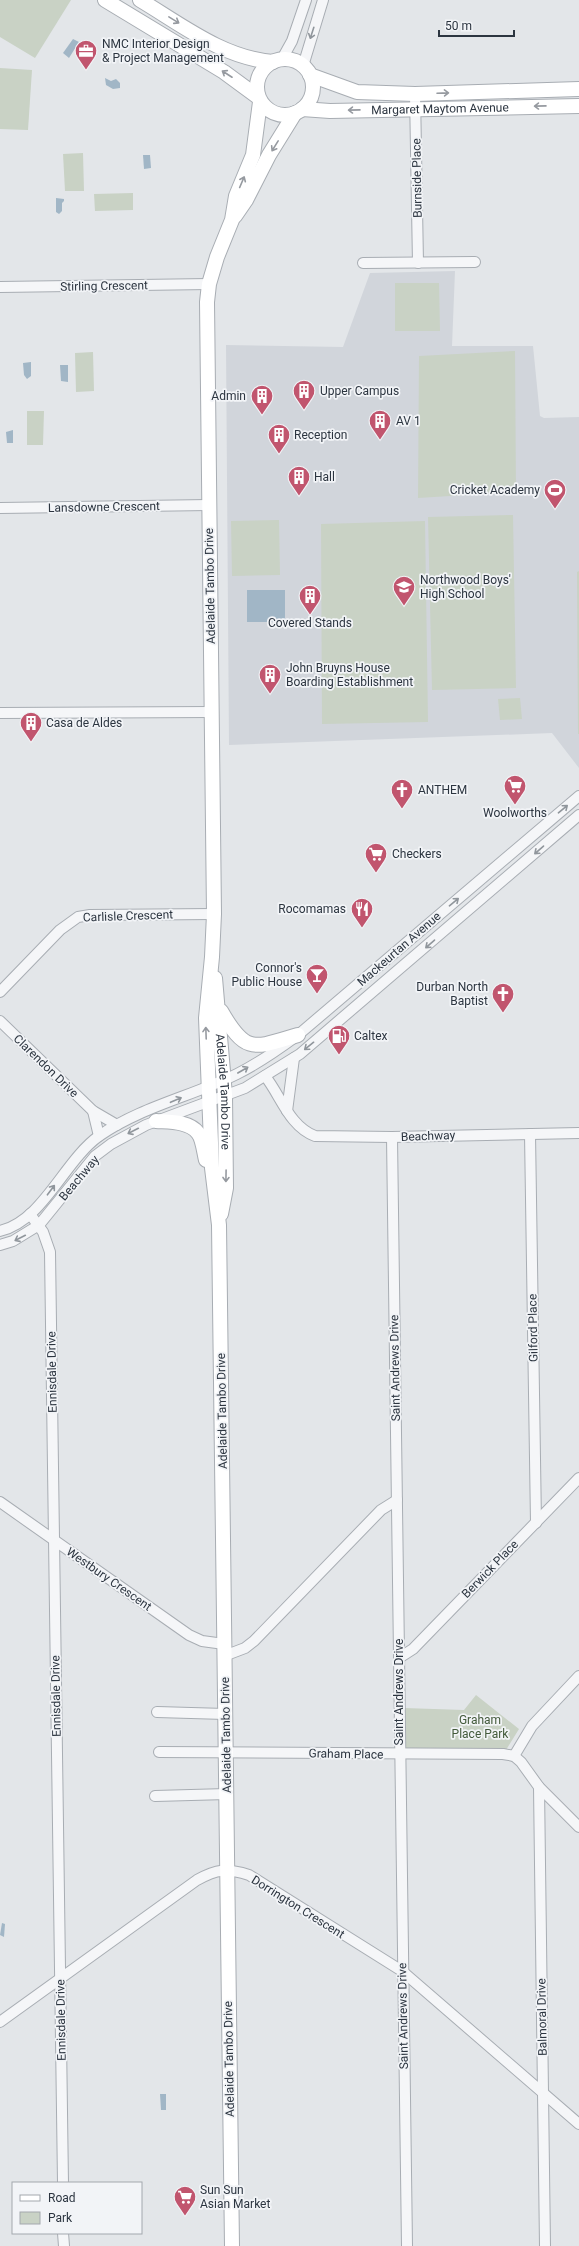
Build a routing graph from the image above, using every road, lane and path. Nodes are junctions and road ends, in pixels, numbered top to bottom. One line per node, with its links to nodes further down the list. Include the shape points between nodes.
1 (105, 0): 9 (street, one-way to 1, via 224,72)
2 (140, 0): 5 (street, one-way to 5, via 218,47 250,59)
3 (306, 0): 5 (street, via 292,41)
4 (322, 0): 6 (street, one-way to 6)
5 (277, 61): 6 (street, via 293,61); 9 (street, via 260,74 257,85)
6 (306, 71): 8 (street, Margaret Maytom Avenue, via 357,92); 12 (street, via 312,90 307,104)
7 (579, 89): 8 (street, Margaret Maytom Avenue, one-way to 7)
8 (416, 94): 11 (street, Burnside Place)
9 (259, 99): 12 (street, via 266,108 280,115); 13 (street, Adelaide Tambo Drive, one-way to 9, via 236,196 253,155)
10 (579, 106): 11 (street, Margaret Maytom Avenue, one-way to 11)
11 (416, 109): 12 (street, Margaret Maytom Avenue, one-way to 12); 15 (street, Burnside Place)
12 (298, 111): 13 (street, Adelaide Tambo Drive, one-way to 13, via 269,155 246,200)
13 (232, 220): 17 (street, Adelaide Tambo Drive)
14 (475, 262): 15 (street)
15 (418, 263): 16 (street)
16 (363, 264)
17 (208, 284): 18 (street, Stirling Crescent); 19 (street, Adelaide Tambo Drive)
18 (0, 287)
19 (209, 506): 20 (street, Lansdowne Crescent); 21 (street, Adelaide Tambo Drive)
20 (0, 508)
21 (212, 712): 22 (street); 25 (street, Adelaide Tambo Drive)
22 (0, 713)
23 (579, 796): 28 (street, Mackeurtan Avenue, one-way to 23)
24 (579, 815): 30 (street, Mackeurtan Avenue, one-way to 30)
25 (214, 914): 26 (street, Adelaide Tambo Drive); 27 (street, Carlisle Crescent, via 78,917 60,930)
26 (212, 957): 29 (street, Adelaide Tambo Drive); 36 (street, Adelaide Tambo Drive, one-way to 26, via 206,1018)
27 (0, 992)
28 (344, 996): 30 (street); 32 (street, Mackeurtan Avenue)
29 (218, 1007): 32 (street, via 236,1036 246,1043 262,1046); 35 (street, Adelaide Tambo Drive)
30 (354, 1009): 33 (street, Mackeurtan Avenue, one-way to 33)
31 (0, 1022): 39 (street, Clarendon Drive)
32 (298, 1035): 35 (street, Mackeurtan Avenue, one-way to 32, via 275,1052)
33 (294, 1058): 34 (street, Mackeurtan Avenue); 40 (street)
34 (265, 1076): 37 (street, Mackeurtan Avenue, via 245,1088); 40 (street, Beachway)
35 (224, 1080): 36 (street, Mackeurtan Avenue); 37 (street, Adelaide Tambo Drive)
36 (208, 1086): 38 (street, Adelaide Tambo Drive); 42 (street, Beachway, one-way to 36)
37 (225, 1095): 38 (street, Mackeurtan Avenue); 50 (street, Adelaide Tambo Drive, one-way to 50, via 226,1188)
38 (209, 1101): 41 (street, Beachway); 47 (street, Adelaide Tambo Drive)
39 (93, 1111): 42 (street, Clarendon Drive); 45 (street)
40 (287, 1111): 46 (street, Beachway, via 297,1125 315,1136)
41 (156, 1121): 47 (street, via 188,1126 198,1133); 49 (street, Beachway, one-way to 49, via 131,1131 95,1156)
42 (117, 1125): 45 (street, Beachway)
43 (579, 1133): 44 (street, Beachway)
44 (530, 1134): 46 (street, Beachway); 56 (street, Gilford Place)
45 (99, 1136): 48 (street, Beachway, one-way to 45, via 48,1195 73,1161)
46 (392, 1137): 54 (street, Saint Andrews Drive)
47 (214, 1188): 50 (street, Adelaide Tambo Drive)
48 (30, 1214): 49 (street, Ennisdale Drive); 51 (street, Beachway, via 20,1223)
49 (39, 1225): 52 (street, Beachway, one-way to 52, via 14,1241); 57 (street, Ennisdale Drive, via 50,1252)
50 (219, 1225): 58 (street, Adelaide Tambo Drive)
51 (0, 1231)
52 (0, 1245)
53 (579, 1478): 56 (street, Berwick Place)
54 (397, 1500): 58 (street, via 381,1510 254,1641 244,1648); 59 (street, Saint Andrews Drive)
55 (0, 1502): 57 (street, Westbury Crescent)
56 (536, 1522): 59 (street, Berwick Place, via 413,1649)
57 (54, 1540): 58 (street, Westbury Crescent, via 190,1635); 73 (street, Ennisdale Drive)
58 (224, 1650): 62 (street, Adelaide Tambo Drive)
59 (399, 1658): 65 (street, Saint Andrews Drive)
60 (579, 1676): 66 (street, via 532,1726)
61 (157, 1712): 62 (street)
62 (225, 1714): 64 (street, Adelaide Tambo Drive)
63 (159, 1752): 64 (street, Graham Place)
64 (225, 1752): 65 (street, Graham Place); 68 (street, Adelaide Tambo Drive)
65 (400, 1755): 66 (street, Graham Place); 72 (street, Saint Andrews Drive)
66 (514, 1756): 67 (street)
67 (539, 1787): 70 (street); 75 (street, Balmoral Drive)
68 (227, 1794): 69 (street); 71 (street, Adelaide Tambo Drive)
69 (155, 1796)
70 (579, 1827)
71 (227, 1870): 72 (street, Dorrington Crescent, via 249,1875); 73 (street, Dorrington Crescent, via 211,1873 197,1880); 80 (street, Adelaide Tambo Drive)
72 (402, 1971): 75 (street, Dorrington Crescent); 81 (street, Saint Andrews Drive)
73 (60, 1979): 74 (street, Dorrington Crescent); 77 (street, Ennisdale Drive)
74 (0, 2022)
75 (544, 2093): 76 (street, Dorrington Crescent); 82 (street, Balmoral Drive)
76 (579, 2124)
77 (63, 2182)
78 (63, 2234): 79 (street)
79 (64, 2246)
80 (232, 2246)
81 (407, 2246)
82 (545, 2246)

